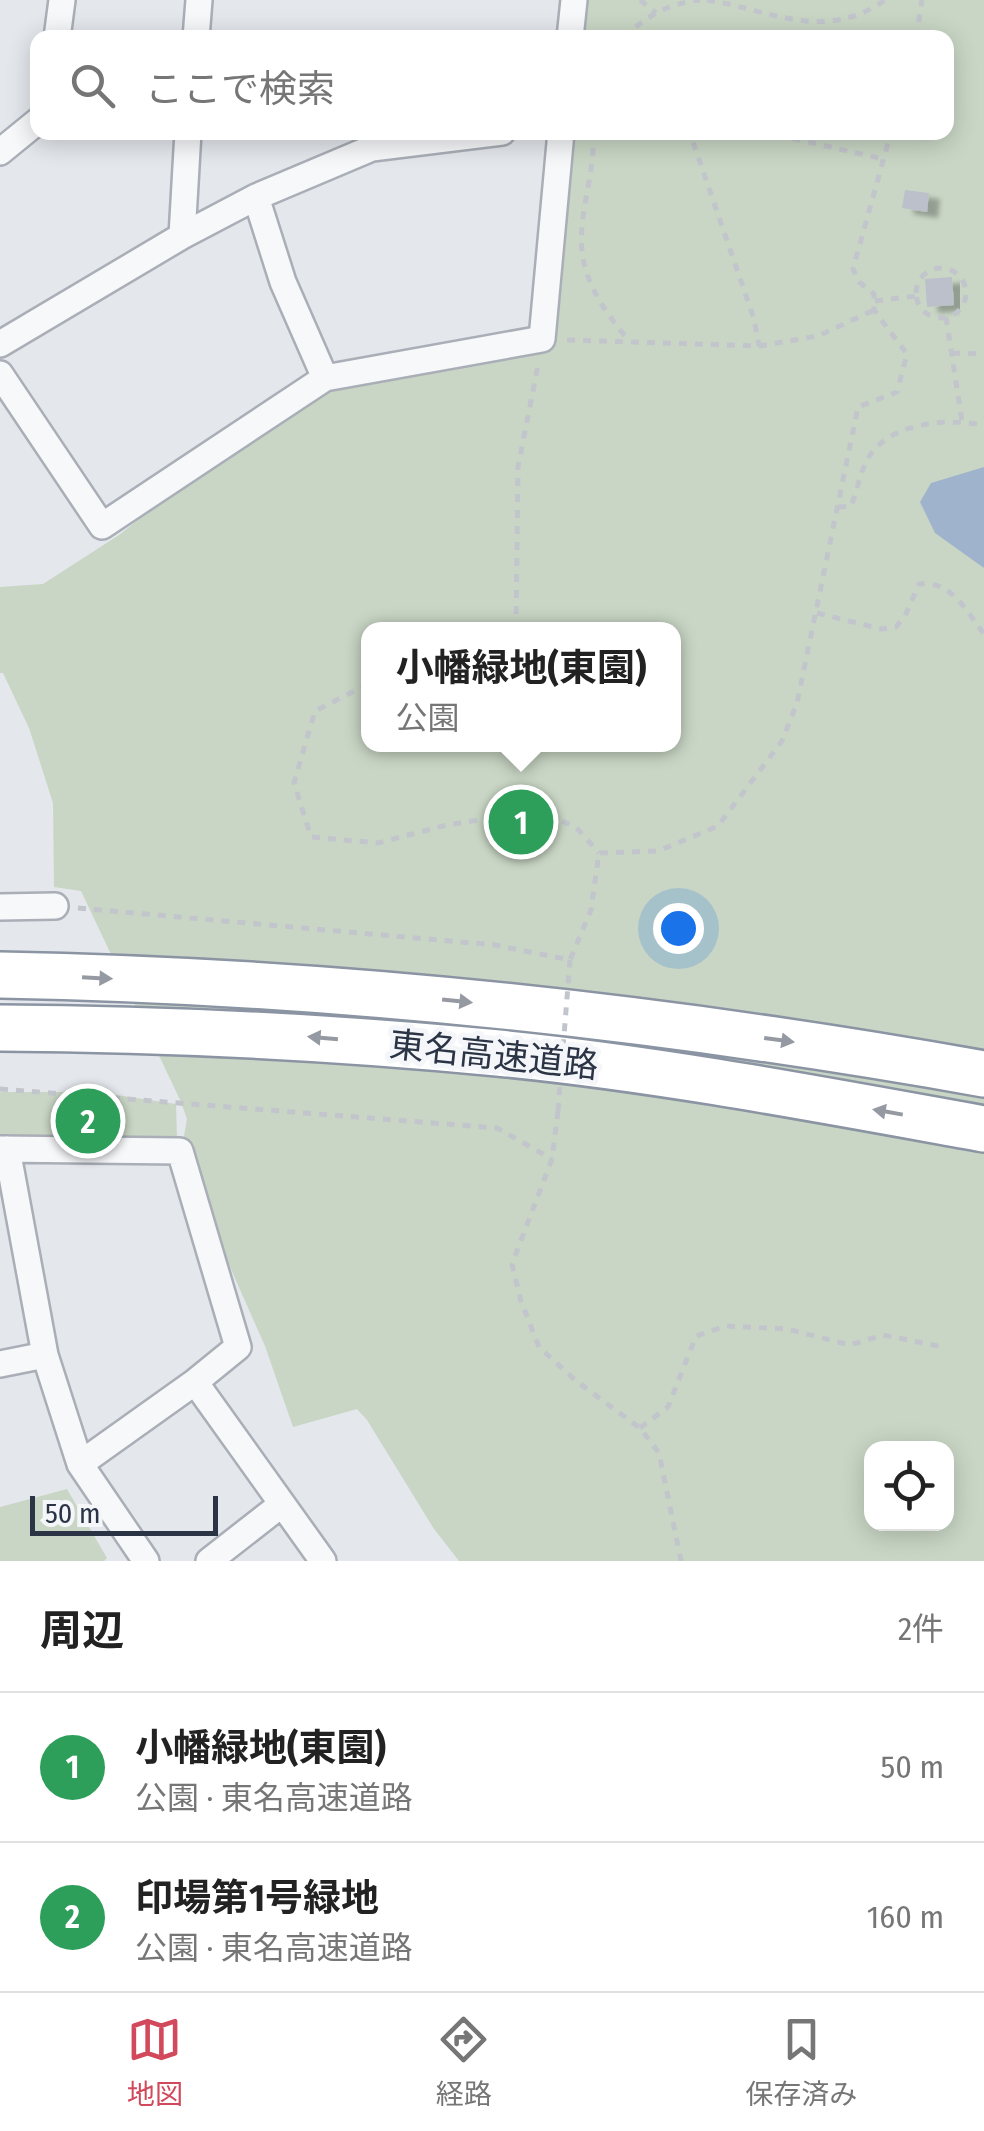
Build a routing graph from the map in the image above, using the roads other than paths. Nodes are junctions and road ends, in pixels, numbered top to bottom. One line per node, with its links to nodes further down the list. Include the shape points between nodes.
1 (62, 0): 4 (street)
2 (199, 0): 5 (street)
3 (574, 0): 6 (street)
4 (58, 30)
5 (197, 30)
6 (571, 30)
7 (30, 127): 11 (street)
8 (188, 140): 13 (street)
9 (437, 140): 12 (street, via 372,148)
10 (560, 140): 16 (street, via 542,339)
11 (0, 152)
12 (256, 196): 13 (street); 16 (street, via 283,282)
13 (182, 236): 14 (street)
14 (0, 344)
15 (0, 374): 16 (street, via 102,526)
16 (325, 378)
17 (0, 906): 18 (street)
18 (55, 906)
19 (0, 975): 21 (highway, 東名高速道路, one-way to 21, via 480,1004 800,1043)
20 (0, 1028): 22 (highway, 東名高速道路, one-way to 20, via 502,1053 288,1035)
21 (984, 1074)
22 (984, 1129)
23 (4, 1149): 24 (street); 26 (street, via 180,1150 238,1347)
24 (45, 1355): 25 (street); 27 (street)
25 (0, 1364)
26 (195, 1382): 27 (street); 28 (street)
27 (80, 1464): 29 (street)
28 (282, 1504): 30 (street); 31 (street)
29 (146, 1561)
30 (209, 1561)
31 (323, 1561)

